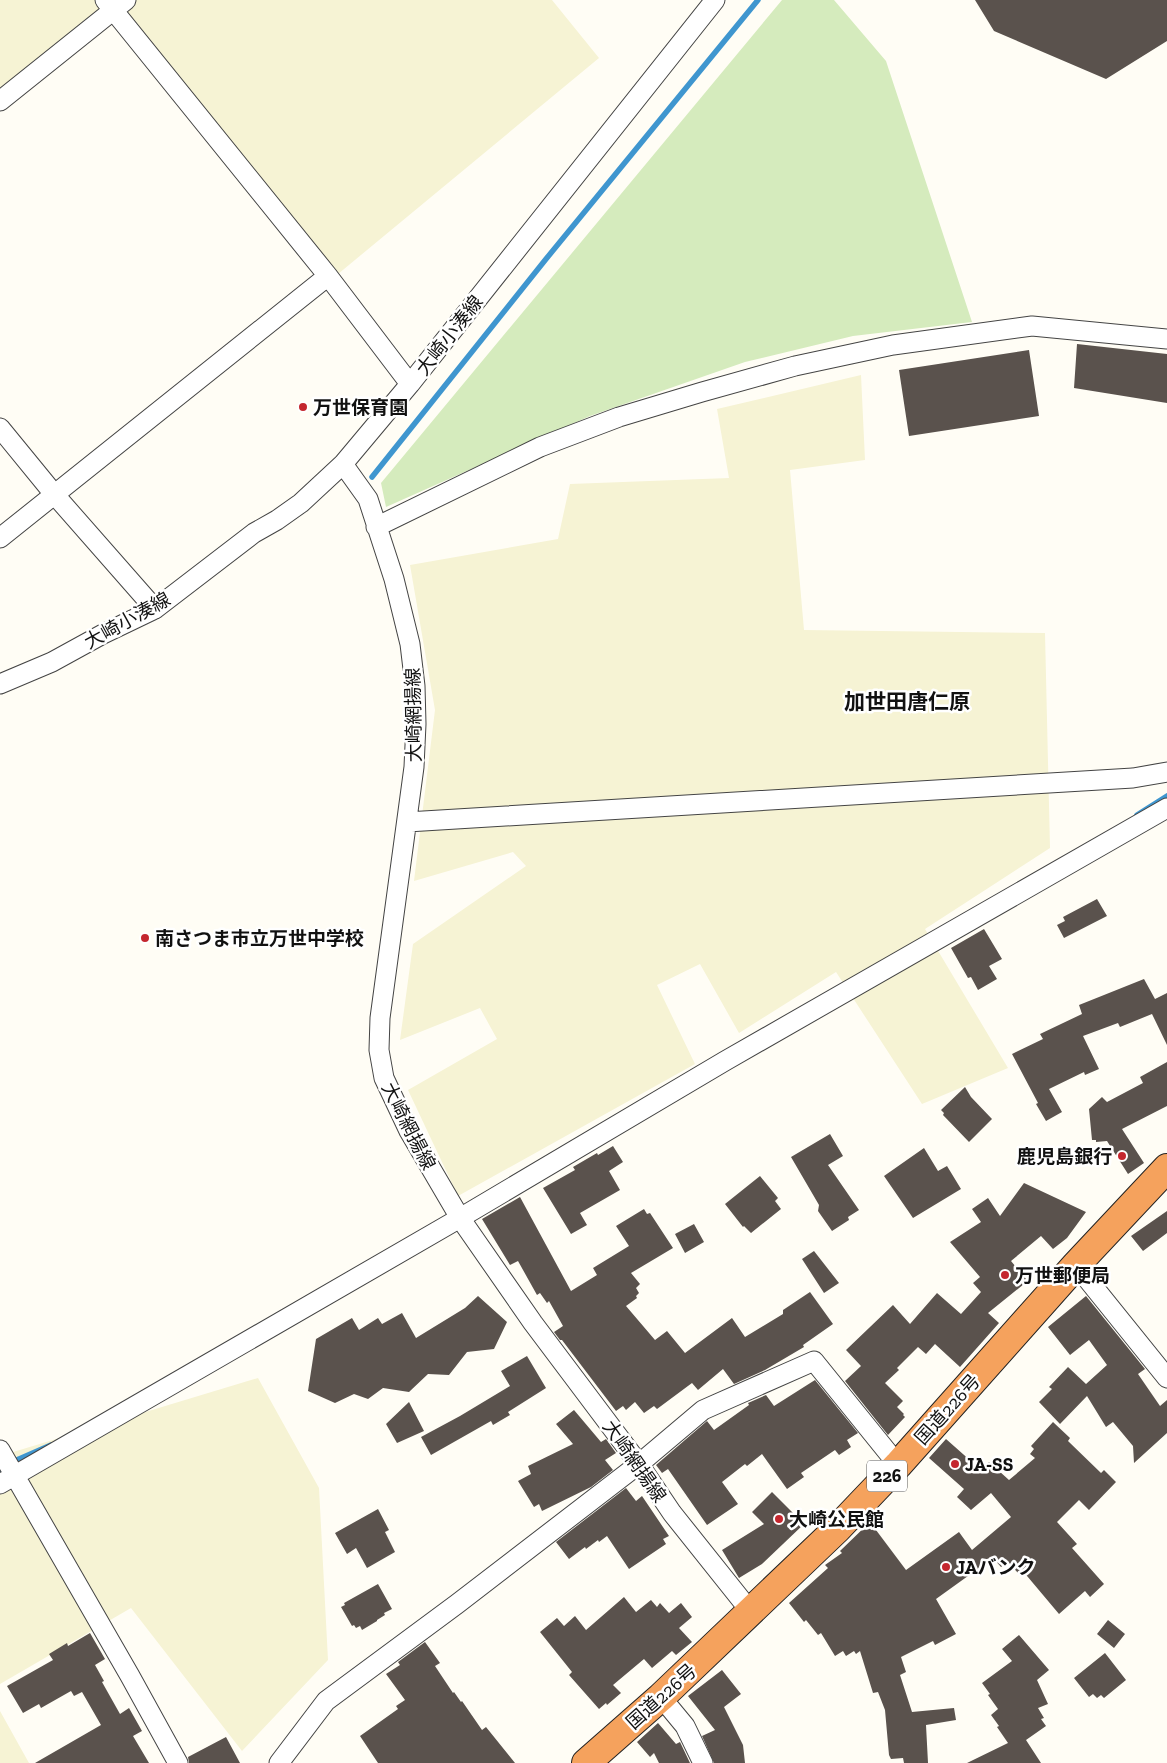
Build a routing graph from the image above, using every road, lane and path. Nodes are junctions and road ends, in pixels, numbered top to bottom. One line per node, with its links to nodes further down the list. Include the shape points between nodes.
1 (715, 0): 6 (street, 大崎小湊線)
2 (115, 3): 3 (street); 4 (street)
3 (0, 101)
4 (328, 276): 6 (street); 9 (street)
5 (1167, 339): 10 (street, via 1032,326 893,344 795,366 619,418 540,447)
6 (410, 384): 8 (street, 大崎小湊線)
7 (0, 428): 9 (street)
8 (343, 464): 10 (street, 大崎網揚線, via 368,499); 12 (street, 大崎小湊線, via 302,503 254,533)
9 (54, 494): 11 (street); 12 (street)
10 (376, 527): 16 (street, 大崎網揚線, via 394,579 410,644 415,686 414,767)
11 (0, 538)
12 (155, 609): 13 (street, 大崎小湊線, via 52,662)
13 (0, 684)
14 (1167, 772): 16 (street, via 1133,778)
15 (1167, 808): 18 (street, via 725,1061)
16 (407, 822): 18 (street, 大崎網揚線, via 384,982 379,1050 384,1078 409,1132)
17 (1167, 1168): 19 (highway, 国道226号 / 226)
18 (460, 1218): 21 (street, 大崎網揚線, via 533,1323); 23 (street)
19 (1076, 1264): 20 (street); 22 (highway, 国道226号 / 226)
20 (1167, 1378)
21 (639, 1464): 22 (street, via 703,1410 814,1361); 24 (street, 大崎網揚線, via 672,1513); 27 (street, via 326,1701)
22 (898, 1465): 24 (highway, 国道226号 / 226)
23 (7, 1469): 26 (street)
24 (751, 1612): 25 (highway, 国道226号 / 226)
25 (662, 1697): 28 (highway, 国道226号 / 226); 29 (street, via 685,1726)
26 (178, 1763)
27 (279, 1763)
28 (586, 1763)
29 (703, 1763)

